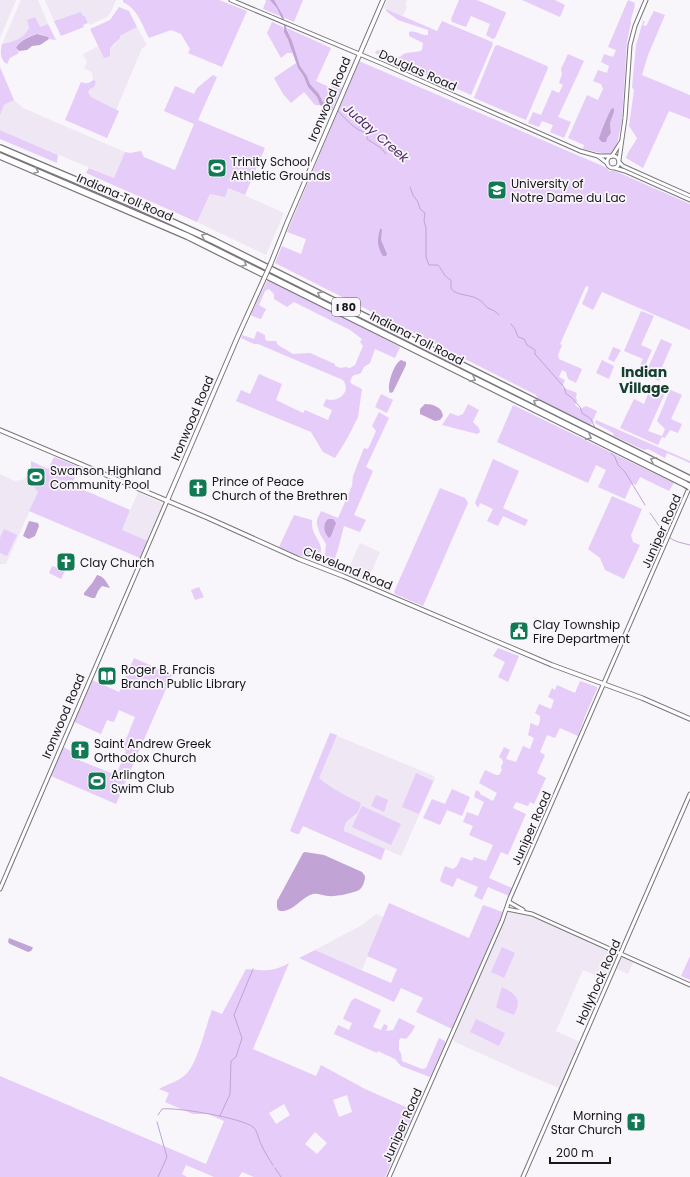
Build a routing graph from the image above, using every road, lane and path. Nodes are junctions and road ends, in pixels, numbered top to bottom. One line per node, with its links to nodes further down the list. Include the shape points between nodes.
1 (231, 0): 4 (street, Douglas Road)
2 (383, 0): 4 (main road, Ironwood Road)
3 (646, 0): 5 (street, via 634,26 632,37)
4 (360, 54): 8 (street, Douglas Road, via 580,151); 18 (main road, Ironwood Road, bridge)
5 (621, 142): 9 (street); 10 (street)
6 (0, 148): 16 (highway, Indiana Toll Road / I 80, one-way to 6, via 214,241)
7 (0, 156): 17 (highway, Indiana Toll Road / I 80, one-way to 17, via 193,239)
8 (598, 156): 9 (street, Douglas Road); 11 (street, Douglas Road)
9 (611, 156): 10 (street); 11 (street)
10 (619, 161): 12 (street); 13 (street, via 626,168)
11 (607, 163): 12 (street, via 609,167)
12 (615, 168): 14 (street)
13 (690, 196)
14 (690, 200)
15 (0, 430): 18 (main road, Cleveland Road)
16 (689, 478)
17 (688, 486): 19 (street, Juniper Road)
18 (167, 501): 19 (main road, Cleveland Road, via 299,559); 22 (street, Ironwood Road)
19 (604, 685): 20 (main road, Cleveland Road); 23 (street, Juniper Road)
20 (690, 719)
21 (690, 794): 26 (street, Hollyhock Road)
22 (0, 889)
23 (509, 902): 24 (street, Juniper Road); 25 (street)
24 (507, 909): 25 (street); 28 (street, Juniper Road)
25 (532, 914): 26 (street)
26 (620, 953): 27 (street); 29 (street, Hollyhock Road)
27 (690, 985)
28 (389, 1177)
29 (523, 1177)

